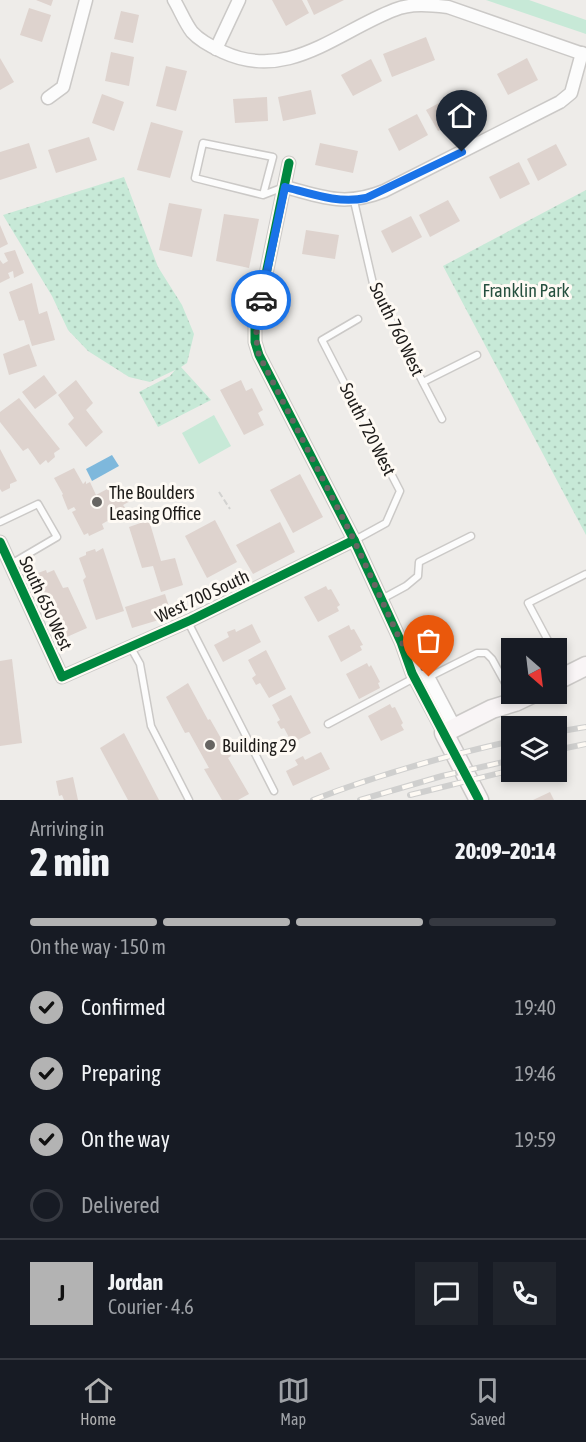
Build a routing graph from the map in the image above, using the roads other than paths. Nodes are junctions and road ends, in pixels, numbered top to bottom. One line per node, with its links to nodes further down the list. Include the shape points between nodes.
1 (86, 0): 6 (street, via 63,87)
2 (174, 0): 4 (street, via 192,31)
3 (239, 0): 4 (street)
4 (216, 49): 5 (street, via 252,61 288,60 394,10 429,4)
5 (584, 54): 10 (street, via 570,93 560,102 384,191)
6 (48, 98)
7 (290, 163): 8 (street)
8 (285, 187): 9 (lane); 10 (street); 17 (street, via 255,342)
9 (263, 195): 9 (lane, via 195,178 203,142 273,157)
10 (354, 201): 13 (lane, South 760 West, via 374,288)
11 (358, 320): 17 (lane, South 720 West, via 322,340 400,491 386,523)
12 (477, 355): 13 (lane)
13 (423, 382): 14 (lane, South 760 West)
14 (442, 419)
15 (0, 522): 19 (lane, via 38,504 57,537)
16 (471, 536): 21 (lane, via 419,562 418,576)
17 (354, 540): 21 (street); 22 (street, West 700 South, via 245,589)
18 (0, 544): 19 (street, South 650 West)
19 (10, 564): 29 (street, South 650 West)
20 (586, 574): 23 (lane, via 528,603)
21 (382, 599): 24 (street)
22 (188, 622): 25 (street, West 700 South); 35 (lane)
23 (547, 638)
24 (401, 642): 30 (street); 31 (street)
25 (131, 648): 29 (street, West 700 South); 36 (lane, via 140,664 151,726)
26 (586, 666): 28 (street)
27 (501, 676): 30 (lane, via 486,653 477,653)
28 (567, 676)
29 (62, 677)
30 (429, 677): 34 (street)
31 (415, 678): 33 (lane); 34 (street)
32 (508, 704): 34 (street, via 492,709)
33 (328, 724)
34 (453, 736): 37 (street); 38 (street)
35 (274, 791)
36 (189, 800)
37 (479, 800)
38 (493, 800)

